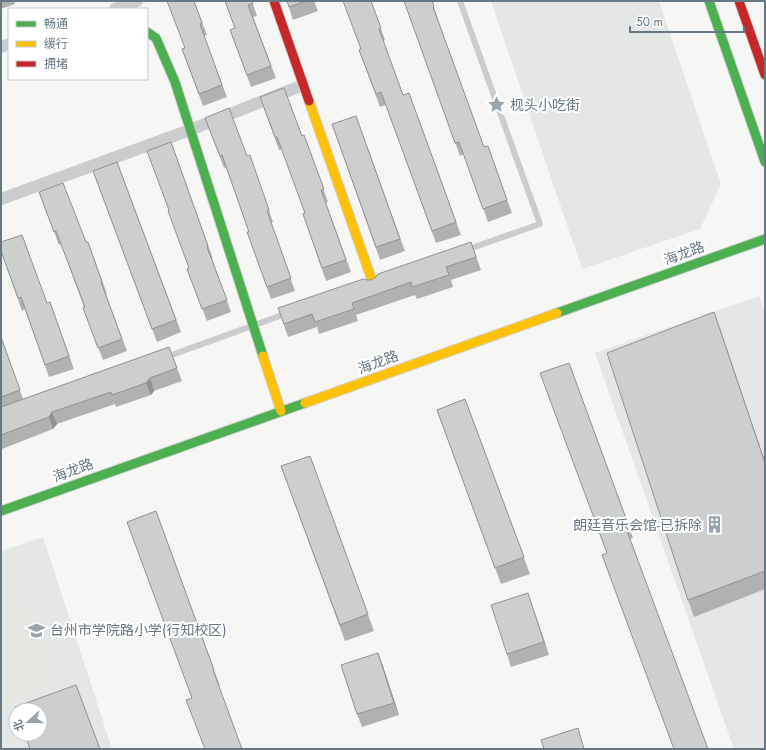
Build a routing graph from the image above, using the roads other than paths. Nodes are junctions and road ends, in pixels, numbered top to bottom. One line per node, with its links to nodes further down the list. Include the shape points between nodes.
1 (137, 1): 6 (street)
2 (274, 1): 9 (street)
3 (460, 1): 14 (lane, via 540,224)
4 (709, 1): 11 (street)
5 (739, 1): 8 (street)
6 (118, 8)
7 (148, 33): 10 (street, via 156,38 175,82)
8 (765, 75)
9 (303, 85): 10 (street); 15 (street)
10 (190, 130): 12 (street); 17 (street)
11 (765, 162)
12 (1, 199)
13 (765, 239): 19 (street, 海龙路)
14 (462, 251)
15 (373, 283)
16 (298, 310): 17 (lane)
17 (253, 326): 18 (lane); 19 (street)
18 (157, 360)
19 (281, 411): 20 (street, 海龙路)
20 (1, 511)

